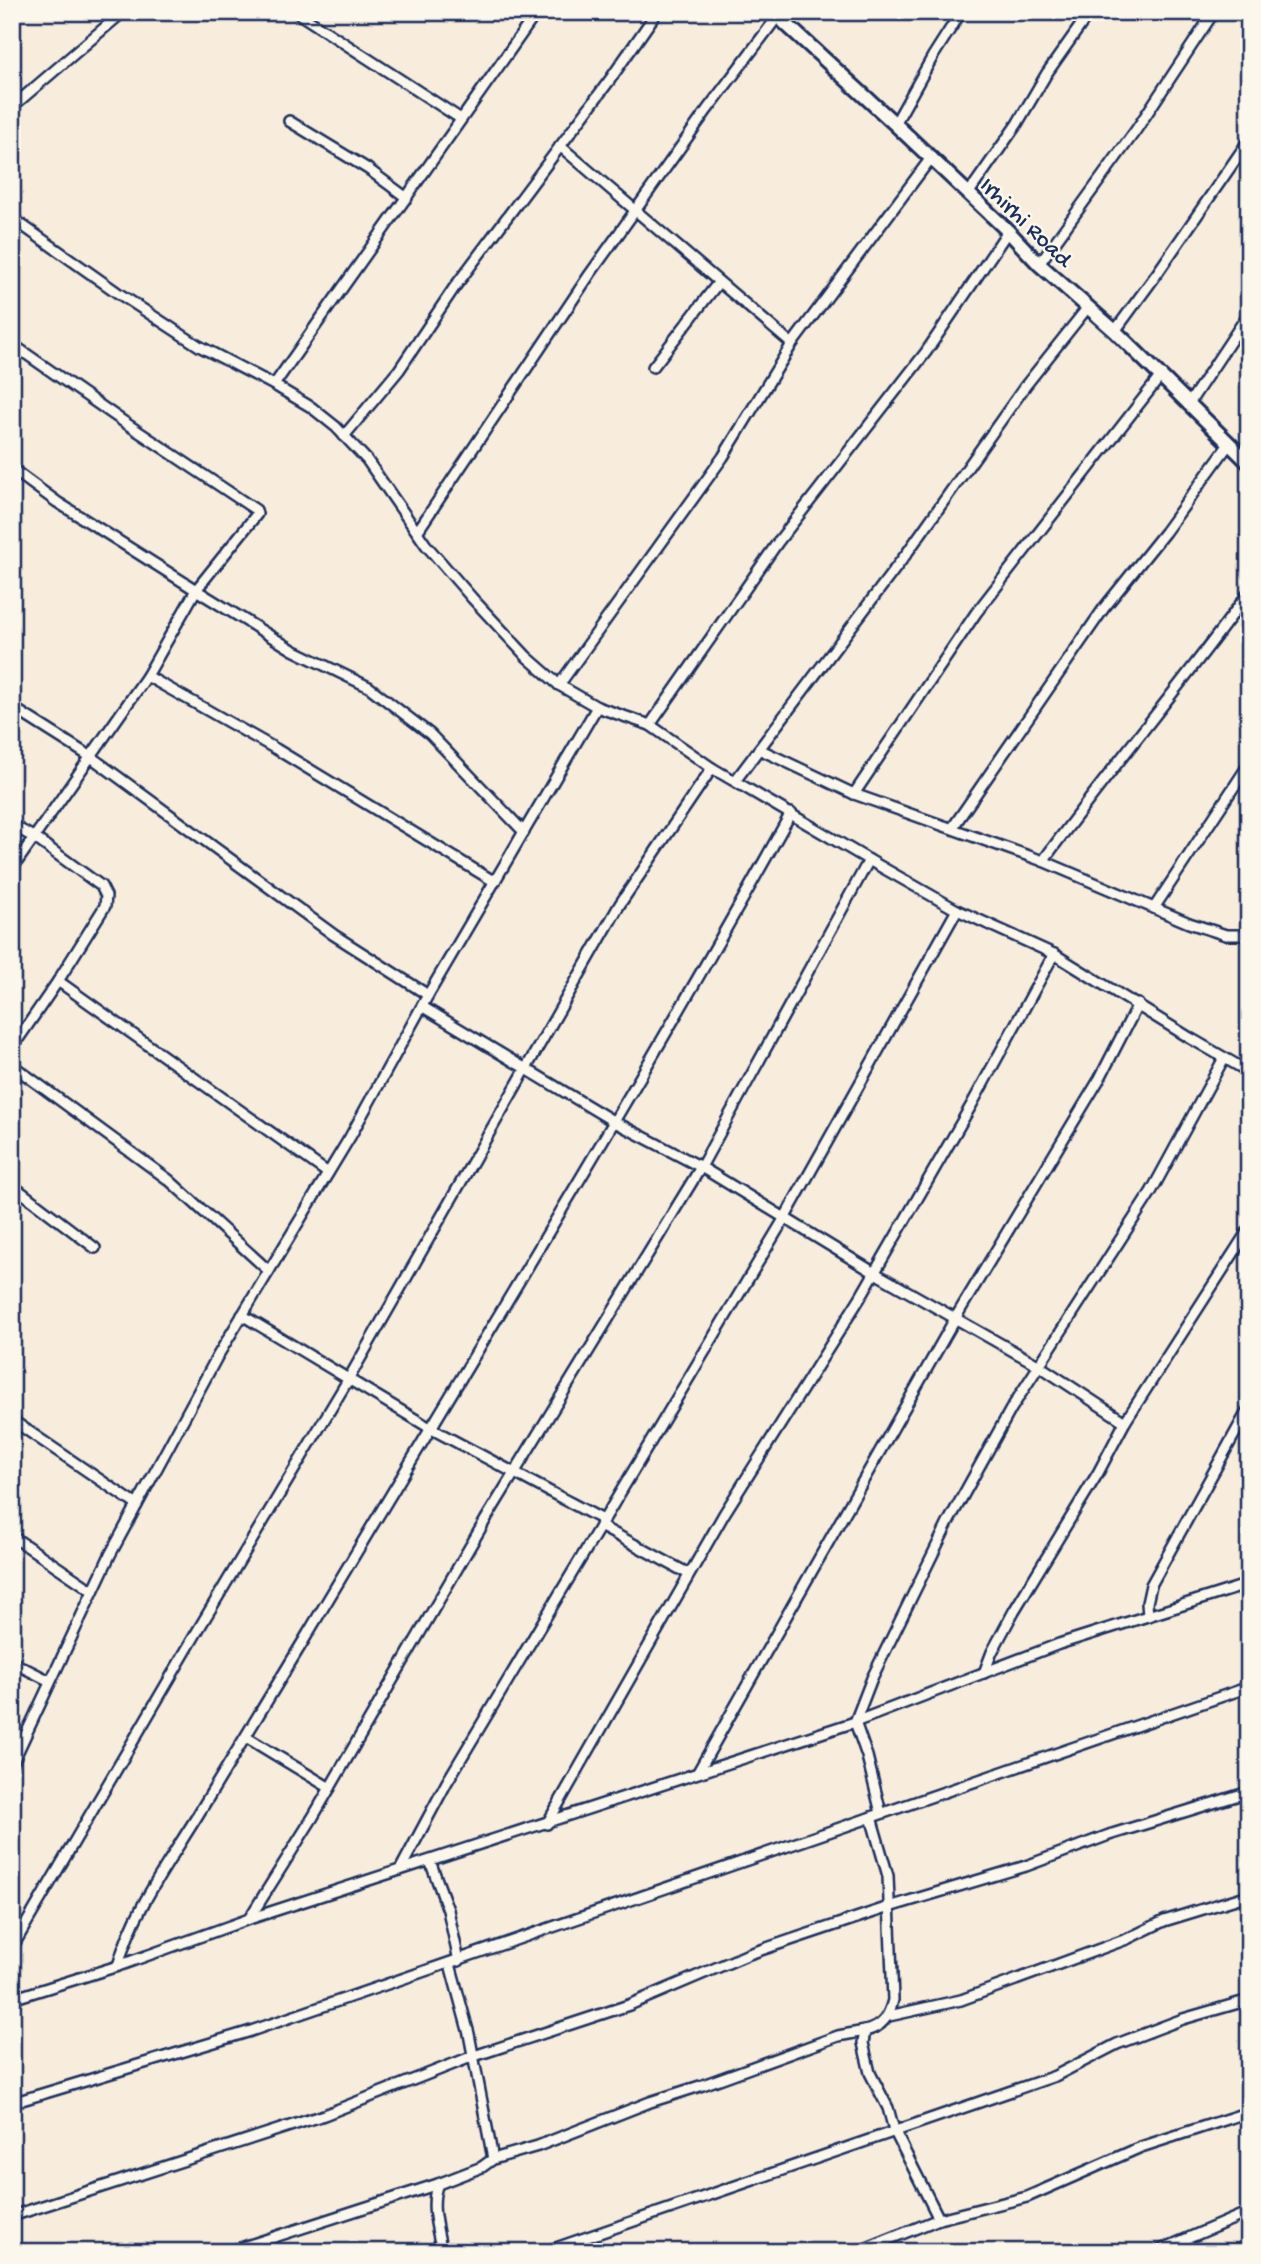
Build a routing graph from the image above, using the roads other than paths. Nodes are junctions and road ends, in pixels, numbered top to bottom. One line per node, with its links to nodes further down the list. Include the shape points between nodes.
1 (123, 12): 9 (street)
2 (296, 12): 10 (street)
3 (537, 12): 10 (street)
4 (657, 12): 14 (street)
5 (961, 12): 12 (street)
6 (1090, 12): 16 (street)
7 (1214, 12): 21 (street)
8 (776, 14): 12 (street, Irhirhi Road); 18 (street)
9 (12, 107)
10 (461, 119): 17 (street)
11 (289, 121): 17 (street)
12 (895, 124): 15 (street, Irhirhi Road)
13 (1249, 141): 25 (street)
14 (560, 146): 18 (street); 32 (street, via 399,370)
15 (932, 158): 16 (street, Irhirhi Road); 27 (street)
16 (968, 194): 20 (street, Irhirhi Road)
17 (407, 198): 30 (street)
18 (635, 212): 22 (street); 36 (street)
19 (12, 218): 30 (street, via 199,346)
20 (1008, 231): 21 (street, Irhirhi Road); 43 (street, via 926,352 778,542)
21 (1039, 264): 23 (street, Irhirhi Road)
22 (718, 283): 27 (street); 28 (street)
23 (1088, 307): 25 (street, Irhirhi Road); 44 (street)
24 (1249, 313): 31 (street)
25 (1115, 331): 29 (street, Irhirhi Road)
26 (12, 344): 37 (street, via 257,512)
27 (792, 344): 40 (street, via 723,457)
28 (653, 367)
29 (1160, 377): 31 (street, Irhirhi Road); 49 (street, via 976,613)
30 (274, 386): 32 (street, via 312,407)
31 (1188, 405): 33 (street, Irhirhi Road)
32 (344, 436): 36 (street, via 367,460)
33 (1229, 444): 34 (street, Irhirhi Road); 52 (street, via 1104,608)
34 (1249, 463)
35 (12, 469): 37 (street)
36 (417, 532): 40 (street, via 472,598)
37 (195, 590): 39 (street); 53 (street, via 293,650 369,687 430,734)
38 (1249, 592): 56 (street)
39 (147, 676): 45 (street); 58 (street)
40 (559, 685): 42 (street)
41 (12, 707): 45 (street)
42 (597, 707): 43 (street); 53 (street)
43 (650, 726): 47 (street)
44 (760, 749): 48 (street); 49 (street)
45 (91, 757): 54 (street); 64 (street, via 334,935)
46 (1249, 764): 59 (street)
47 (712, 768): 48 (street); 70 (street, via 620,904)
48 (735, 781): 50 (street)
49 (854, 794): 52 (street)
50 (791, 813): 55 (street); 72 (street)
51 (12, 825): 54 (street)
52 (953, 827): 56 (street)
53 (524, 832): 58 (street)
54 (35, 838): 57 (street); 63 (street, via 101,886 106,896 105,906)
55 (869, 860): 60 (street); 73 (street)
56 (1043, 861): 59 (street)
57 (12, 869)
58 (495, 883): 64 (street)
59 (1154, 908): 61 (street, via 1226,935)
60 (957, 910): 62 (street); 76 (street)
61 (1249, 934)
62 (1054, 954): 65 (street); 80 (street)
63 (58, 981): 67 (street); 74 (street)
64 (428, 995): 66 (street)
65 (1138, 1004): 68 (street); 82 (street, via 1100,1077)
66 (424, 1007): 70 (street); 74 (street)
67 (12, 1048)
68 (1224, 1058): 71 (street); 83 (street, via 1151,1192)
69 (12, 1065): 79 (street, via 169,1180)
70 (525, 1067): 72 (street); 84 (street)
71 (1249, 1072)
72 (613, 1121): 73 (street); 88 (street)
73 (701, 1167): 76 (street); 89 (street)
74 (328, 1173): 79 (street)
75 (12, 1185): 78 (street)
76 (784, 1219): 80 (street); 91 (street)
77 (1249, 1229): 87 (street)
78 (95, 1248)
79 (269, 1271): 81 (street)
80 (875, 1273): 82 (street); 93 (street)
81 (242, 1315): 84 (street); 90 (street)
82 (956, 1317): 83 (street); 104 (street)
83 (1038, 1365): 87 (street); 101 (street, via 949,1521)
84 (348, 1380): 88 (street); 114 (street)
85 (1249, 1408): 96 (street, via 1151,1585)
86 (12, 1420): 90 (street)
87 (1125, 1422): 98 (street, via 1014,1611)
88 (430, 1428): 89 (street); 102 (street)
89 (515, 1473): 91 (street); 105 (street)
90 (137, 1505): 95 (street)
91 (602, 1523): 93 (street); 110 (street, via 447,1782)
92 (12, 1536): 95 (street)
93 (689, 1574): 108 (street)
94 (1249, 1584): 96 (street)
95 (93, 1591): 99 (street)
96 (1149, 1616): 98 (street)
97 (12, 1662): 99 (street)
98 (984, 1673): 101 (street)
99 (50, 1681): 103 (street)
100 (1249, 1687): 107 (street)
101 (855, 1722): 104 (street); 107 (street, via 867,1756)
102 (246, 1737): 105 (street); 116 (street, via 156,1882 124,1943)
103 (12, 1764)
104 (698, 1772): 108 (street)
105 (330, 1788): 113 (street)
106 (1249, 1792): 112 (street)
107 (876, 1815): 112 (street, via 888,1875); 115 (street)
108 (547, 1824): 109 (street)
109 (430, 1861): 110 (street); 115 (street, via 448,1910)
110 (400, 1870): 113 (street)
111 (1249, 1895): 119 (street, via 1164,1921 961,2000)
112 (889, 1908): 119 (street, via 893,2000); 121 (street, via 749,1954 629,2005)
113 (249, 1919): 116 (street)
114 (12, 1948)
115 (455, 1962): 121 (street); 122 (street, via 251,2031)
116 (118, 1966): 117 (street)
117 (12, 1999)
118 (1249, 2000): 124 (street, via 1183,2019 1117,2044 1055,2076)
119 (889, 2016): 120 (street)
120 (865, 2031): 124 (street, via 870,2073); 125 (street, via 838,2036)
121 (471, 2057): 125 (street); 128 (street, via 324,2115)
122 (12, 2103)
123 (1249, 2112): 129 (street, via 1141,2147 1027,2197)
124 (894, 2130): 129 (street); 132 (street)
125 (493, 2159): 126 (street)
126 (438, 2184): 130 (street); 131 (street, via 435,2205)
127 (1249, 2212): 134 (street)
128 (12, 2216)
129 (939, 2219): 133 (street)
130 (228, 2252)
131 (442, 2252)
132 (544, 2252)
133 (857, 2252)
134 (1156, 2252)

